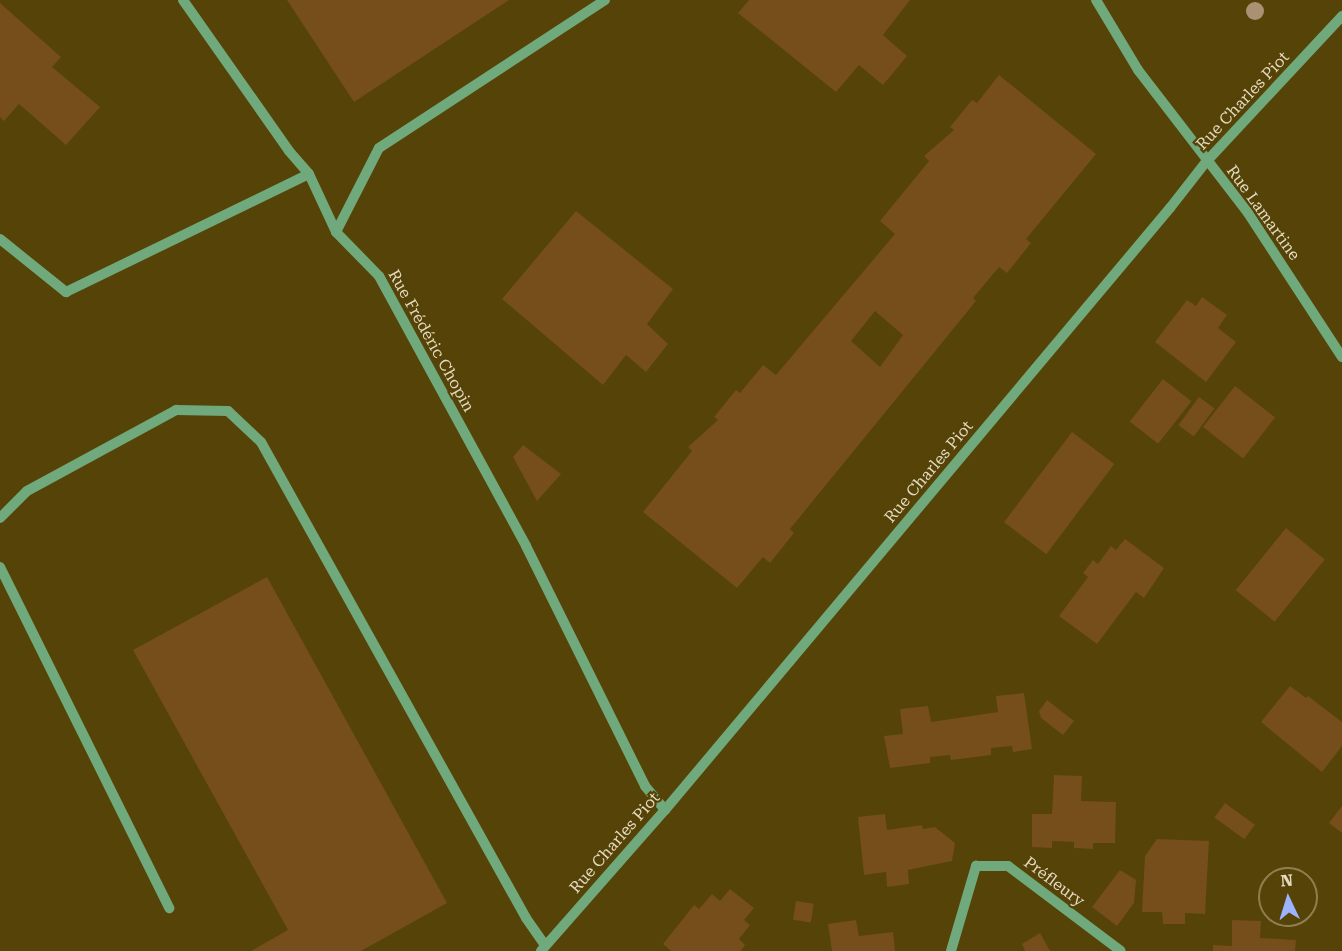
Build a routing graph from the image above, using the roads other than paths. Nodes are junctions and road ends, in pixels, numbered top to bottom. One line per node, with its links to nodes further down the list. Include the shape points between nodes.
1 (183, 0): 6 (street, Rue Frédéric Chopin)
2 (605, 0): 7 (street, via 379,148)
3 (1096, 0): 5 (street, Rue Lamartine, via 1138,70)
4 (1342, 16): 5 (street, Rue Charles Piot)
5 (1206, 162): 9 (street, Rue Lamartine, via 1248,213); 12 (street, Rue Charles Piot)
6 (309, 174): 7 (street, Rue Frédéric Chopin); 8 (street, via 66,292)
7 (336, 232): 12 (street, Rue Frédéric Chopin, via 379,276 526,546 645,786)
8 (0, 239)
9 (1342, 357)
10 (0, 518): 14 (street, via 27,491 176,410 228,411 261,442)
11 (0, 567): 13 (street)
12 (664, 810): 14 (street, Rue Charles Piot)
13 (169, 908)
14 (543, 948)
15 (951, 951): 16 (street, Préfleury, via 976,866 1008,866)
16 (1121, 951)

